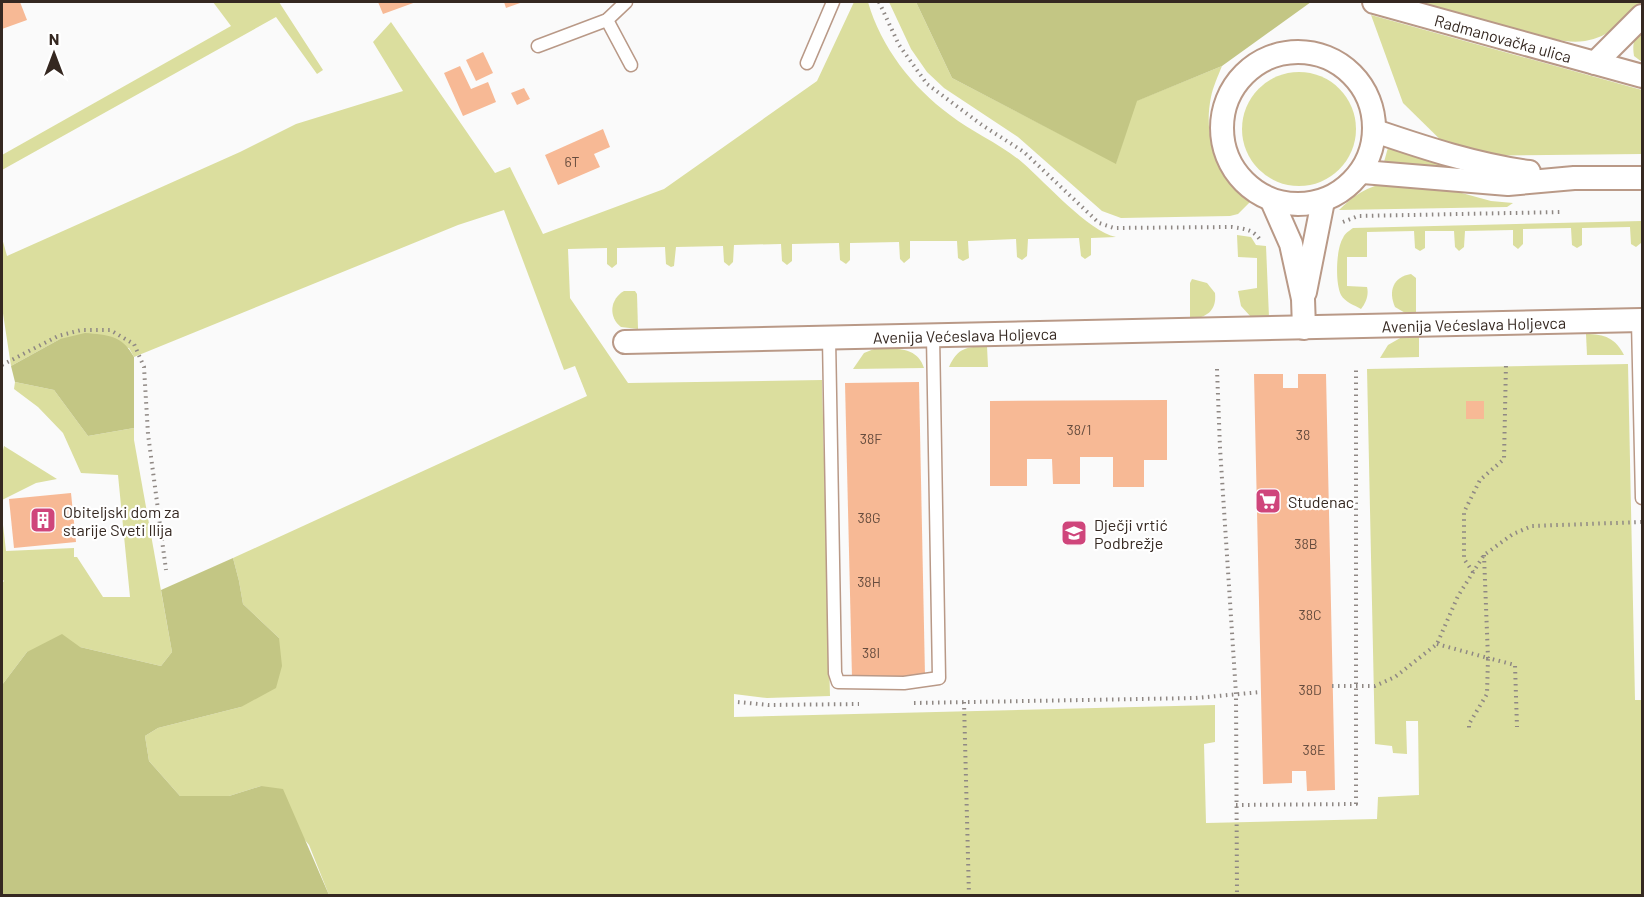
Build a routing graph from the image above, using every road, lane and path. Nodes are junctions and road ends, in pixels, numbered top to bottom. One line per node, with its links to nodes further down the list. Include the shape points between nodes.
1 (626, 2): 6 (lane)
2 (833, 2): 8 (lane)
3 (879, 2): 20 (path, via 899,45 927,84 1024,152 1099,223 1114,228 1232,227 1247,229 1262,242)
4 (1374, 2): 9 (street, Radmanovačka ulica)
5 (1642, 16): 9 (street)
6 (607, 20): 7 (lane); 10 (lane)
7 (538, 46)
8 (807, 63)
9 (1595, 63): 11 (street, Radmanovačka ulica)
10 (632, 65)
11 (1642, 76)
12 (1375, 131): 13 (street); 14 (street, via 1506,169); 16 (street, via 1371,105 1360,82 1341,65 1317,54 1291,52 1266,58 1245,73 1230,94 1222,119 1223,145 1233,168 1250,188)
13 (1363, 172): 14 (street, via 1508,184); 17 (street)
14 (1574, 178): 15 (street)
15 (1642, 178)
16 (1272, 201): 17 (street, via 1298,205); 21 (street, via 1291,244)
17 (1323, 201): 21 (street)
18 (1562, 212): 19 (path, via 1358,216)
19 (1337, 225)
20 (1272, 243)
21 (1303, 299): 23 (street)
22 (1640, 320): 23 (street, Avenija Većeslava Holjevca); 31 (lane)
23 (1304, 328): 24 (street, Avenija Većeslava Holjevca)
24 (933, 336): 25 (street, Avenija Većeslava Holjevca); 25 (lane, via 939,678 904,683 838,682 836,673)
25 (829, 338): 26 (street, Avenija Većeslava Holjevca)
26 (625, 342)
27 (1506, 363): 35 (path, via 1504,459 1480,480 1464,512 1464,559)
28 (2, 365): 34 (path, via 58,336 81,330 110,330 134,344 144,367 148,434)
29 (1356, 367): 39 (path)
30 (1217, 369): 41 (path)
31 (1642, 498)
32 (1642, 522): 33 (path, via 1532,526)
33 (1484, 555): 35 (path); 37 (path)
34 (166, 570)
35 (1473, 572): 36 (path)
36 (1437, 644): 37 (path); 39 (path, via 1395,677 1376,686)
37 (1488, 658): 46 (path, via 1515,664); 47 (path, via 1487,694)
38 (1332, 686): 39 (path)
39 (1356, 686): 48 (path, via 1356,804)
40 (1261, 692): 41 (path)
41 (1236, 694): 43 (path); 48 (path)
42 (738, 702): 45 (path)
43 (964, 702): 44 (path); 49 (path)
44 (904, 703)
45 (870, 704)
46 (1517, 727)
47 (1469, 728)
48 (1236, 805): 50 (path)
49 (969, 896)
50 (1237, 896)

